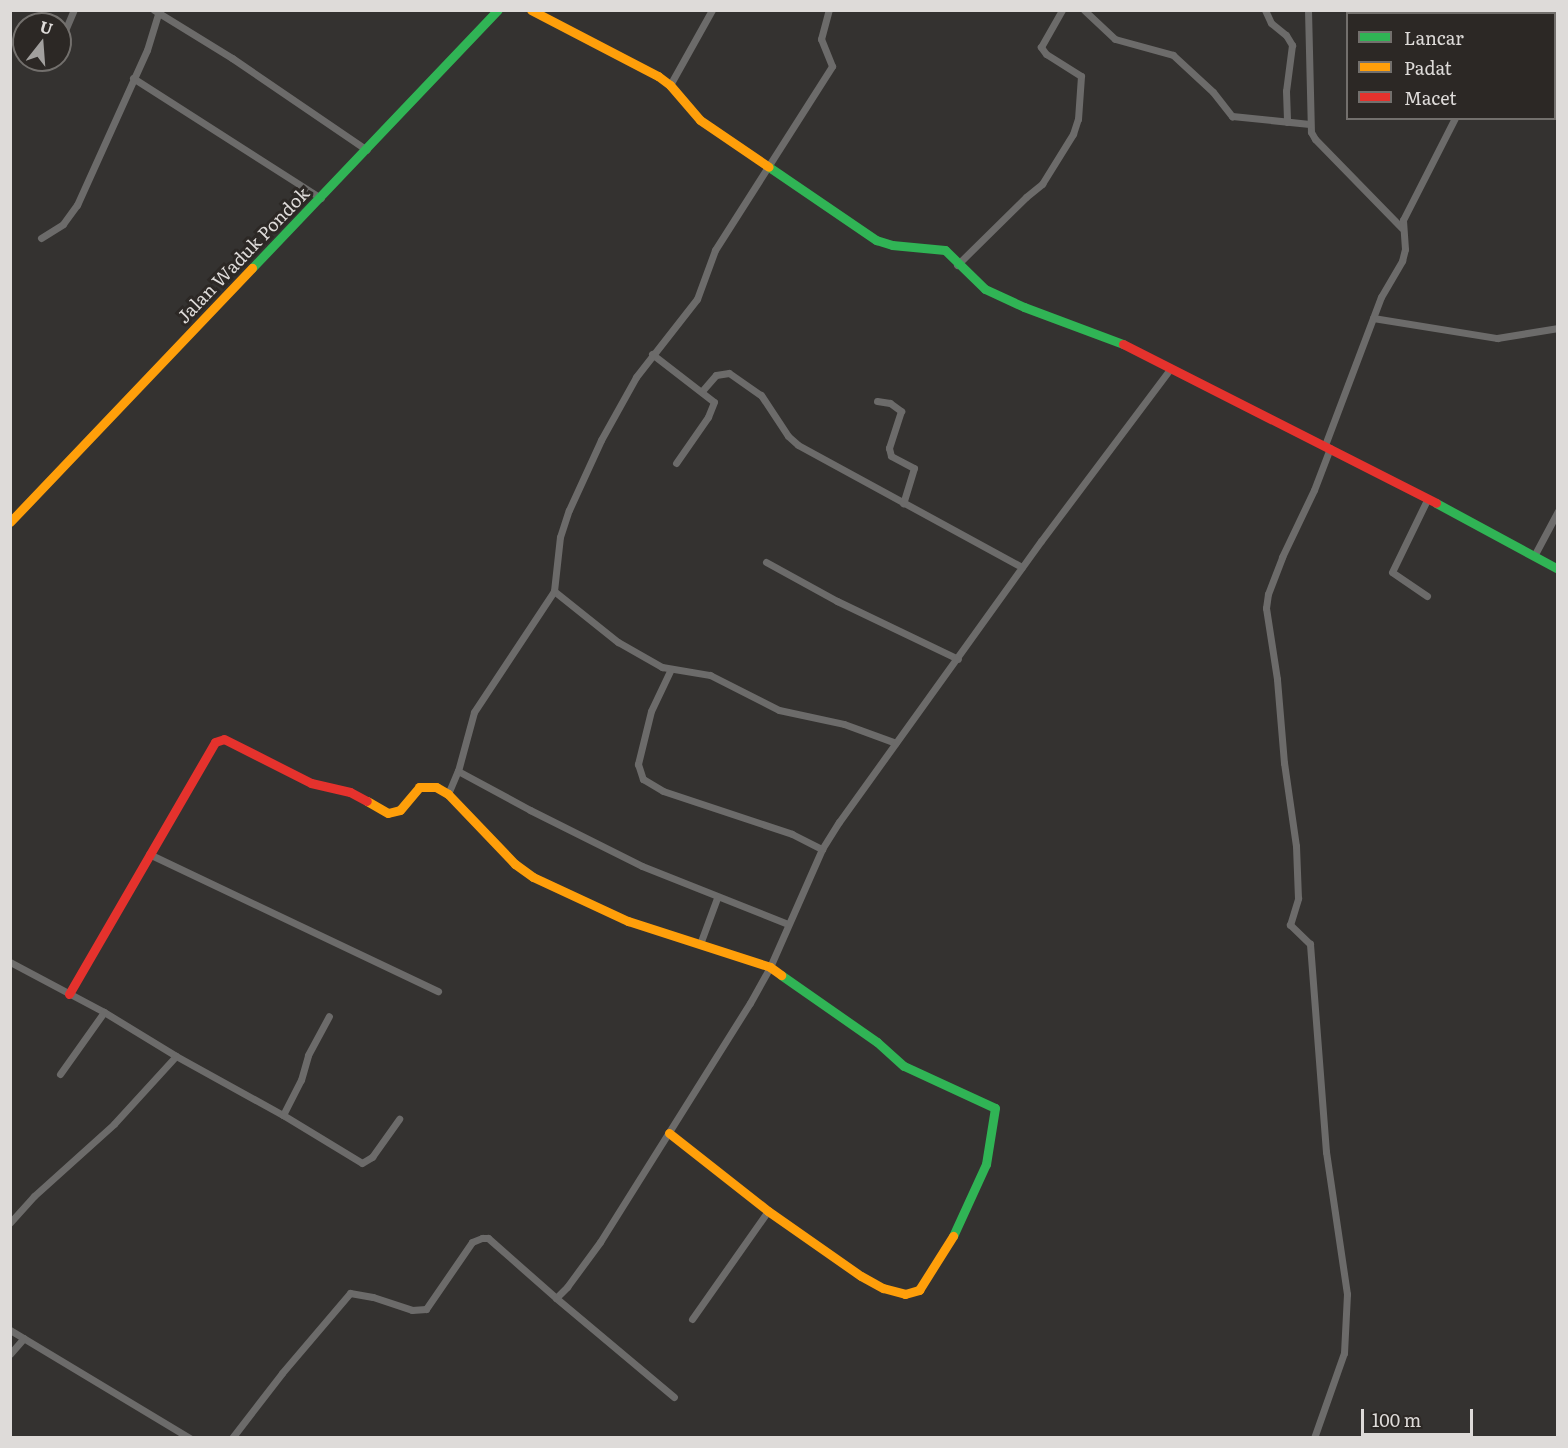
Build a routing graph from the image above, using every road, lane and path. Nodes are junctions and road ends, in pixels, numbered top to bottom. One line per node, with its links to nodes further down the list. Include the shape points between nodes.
1 (498, 10): 15 (street, Jalan Waduk Pondok)
2 (531, 10): 11 (street, via 595,40)
3 (712, 10): 11 (street)
4 (830, 10): 16 (street, via 820,39 832,66)
5 (1062, 10): 20 (street, via 1041,47 1081,76 1073,134 1042,184)
6 (1084, 10): 13 (street, via 1115,39 1173,55 1220,99 1231,115)
7 (1265, 10): 13 (street, via 1271,23 1292,45 1286,91)
8 (1308, 10): 14 (street)
9 (156, 12): 10 (street, via 147,50); 15 (street, via 232,58)
10 (133, 78): 17 (street); 19 (street, via 77,205 63,224)
11 (670, 85): 16 (street, via 700,120)
12 (1454, 120): 18 (street)
13 (1287, 122): 14 (street)
14 (1310, 124): 18 (street, via 1315,139)
15 (366, 150): 17 (street, Jalan Waduk Pondok)
16 (766, 167): 20 (street, via 876,240 945,250); 23 (street, via 710,259 697,300)
17 (321, 198): 32 (street, Jalan Waduk Pondok)
18 (1402, 228): 21 (street, via 1402,261)
19 (41, 238)
20 (957, 266): 24 (street, via 985,289 1124,344)
21 (1372, 318): 22 (street, via 1497,338); 27 (street)
22 (1557, 328)
23 (652, 354): 25 (street); 37 (street, via 601,440 569,510 558,547)
24 (1171, 368): 27 (street); 35 (street)
25 (702, 391): 28 (street, via 713,399 714,405); 30 (street, via 719,373 729,374 761,394 798,445)
26 (877, 401): 30 (street, via 902,411 889,448 891,456 914,468)
27 (1327, 446): 29 (street); 70 (street, via 1266,603 1296,846 1298,898 1290,925 1310,944 1326,1152 1346,1286 1347,1342)
28 (676, 463)
29 (1428, 498): 33 (street); 38 (street, via 1392,572)
30 (903, 502): 35 (street)
31 (1557, 511): 33 (street)
32 (10, 522)
33 (1534, 556): 36 (street)
34 (766, 562): 39 (street)
35 (1022, 567): 39 (street)
36 (1557, 569)
37 (554, 591): 40 (street, via 618,642); 42 (street, via 477,706)
38 (1427, 596)
39 (957, 659): 41 (street)
40 (670, 671): 41 (street, via 710,675 780,710 844,724); 44 (street, via 651,711 638,764 643,779 663,791 792,834)
41 (896, 743): 44 (street)
42 (458, 771): 43 (street); 46 (street, via 632,861)
43 (448, 794): 45 (street, via 423,785 400,810 388,813 350,792 311,783 245,748 218,740); 48 (street, via 515,864 534,878 628,921)
44 (822, 849): 47 (street)
45 (149, 854): 51 (street); 52 (street)
46 (717, 898): 47 (street); 48 (street)
47 (788, 924): 50 (street)
48 (700, 944): 50 (street)
49 (10, 962): 52 (street)
50 (770, 967): 59 (street); 60 (street, via 877,1042 904,1066 992,1105 996,1113 986,1164 962,1222 936,1267 914,1292 905,1294 883,1288 861,1276)
51 (438, 992)
52 (69, 994): 53 (street)
53 (104, 1012): 55 (street); 56 (street)
54 (329, 1016): 57 (street)
55 (177, 1056): 57 (street); 61 (street, via 114,1124 34,1196)
56 (60, 1074)
57 (283, 1115): 58 (street, via 365,1163)
58 (399, 1119)
59 (669, 1133): 60 (street); 62 (street, via 600,1242)
60 (768, 1211): 63 (street)
61 (10, 1223)
62 (556, 1298): 67 (street); 69 (street, via 488,1238 472,1242 426,1309 412,1310 350,1293)
63 (692, 1319)
64 (10, 1330): 65 (street)
65 (24, 1338): 66 (street); 68 (street)
66 (10, 1354)
67 (674, 1397)
68 (190, 1437)
69 (232, 1437)
70 (1314, 1437)

